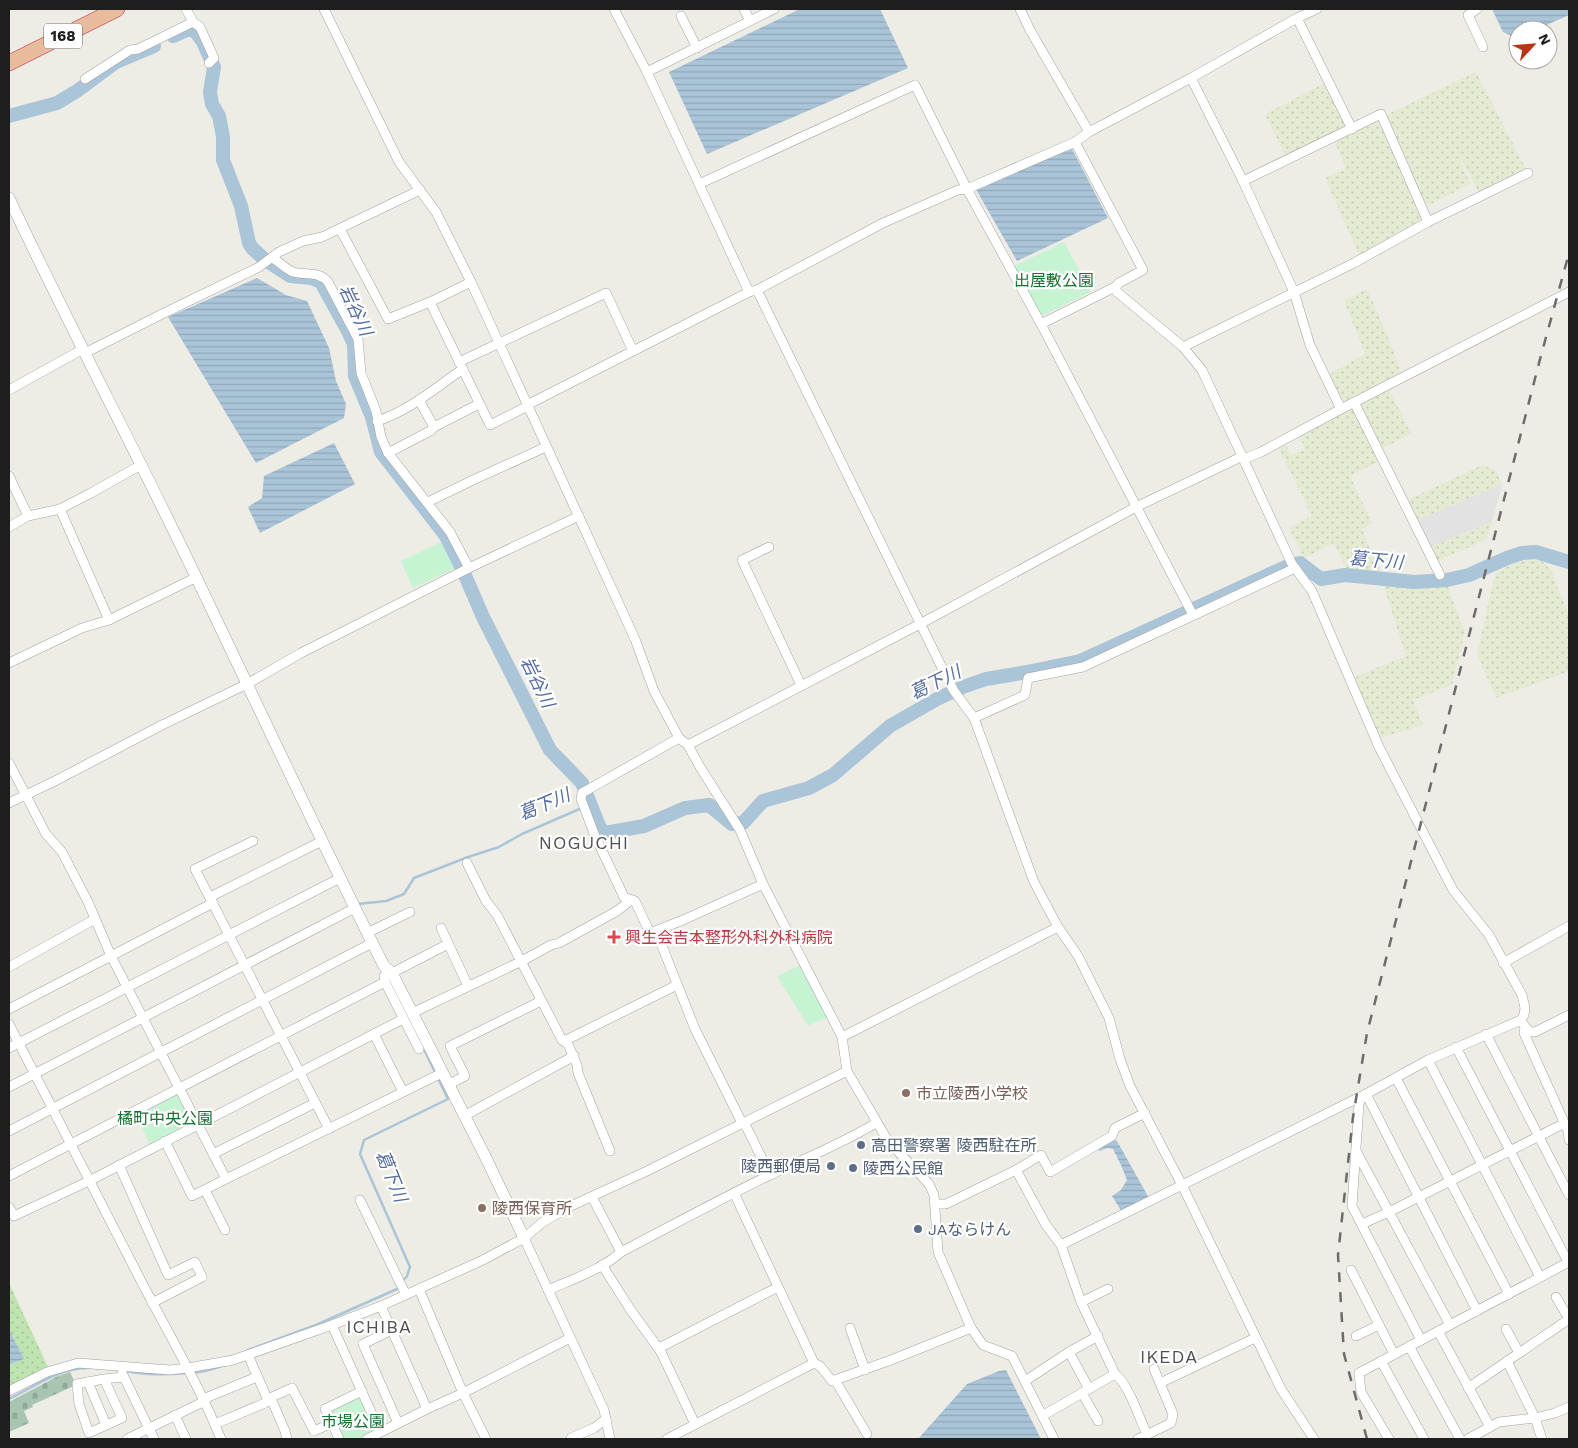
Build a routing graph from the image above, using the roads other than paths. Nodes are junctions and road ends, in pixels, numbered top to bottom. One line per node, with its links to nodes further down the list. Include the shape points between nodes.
1 (117, 9): 16 (highway, 168)
2 (186, 9): 13 (street)
3 (324, 9): 28 (street, via 399,162)
4 (614, 9): 18 (street)
5 (744, 9): 12 (street)
6 (774, 9): 12 (street)
7 (1020, 9): 22 (street)
8 (1317, 9): 11 (street)
9 (1477, 9): 14 (street, via 1468,15)
10 (680, 16): 15 (street)
11 (1296, 18): 19 (street); 21 (street)
12 (750, 20): 15 (street)
13 (192, 22): 17 (street, via 200,27 214,58); 20 (street, via 130,50)
14 (1483, 47)
15 (697, 48): 18 (street)
16 (9, 63)
17 (209, 63)
18 (647, 72): 26 (street)
19 (1191, 78): 22 (street); 25 (street)
20 (85, 79)
21 (1352, 129): 25 (street); 30 (street, via 1381,114)
22 (1090, 132): 23 (street)
23 (1075, 142): 27 (street); 34 (street, via 1143,270)
24 (1528, 173): 30 (street)
25 (1243, 181): 36 (street)
26 (699, 184): 27 (street, via 916,85); 35 (street)
27 (967, 189): 35 (street, via 883,223); 39 (street)
28 (420, 190): 31 (street); 33 (street, via 436,212)
29 (9, 198): 42 (street)
30 (1428, 222): 36 (street)
31 (340, 228): 32 (street, via 322,237 303,241); 38 (street, via 388,319)
32 (273, 258): 42 (street, via 259,268); 51 (street, via 288,270 323,276 328,282 358,339 360,373)
33 (471, 282): 38 (street); 40 (street)
34 (1115, 287): 39 (street); 41 (street)
35 (753, 291): 43 (street); 71 (street)
36 (1294, 292): 41 (street); 50 (street, via 1310,345)
37 (1569, 292): 47 (street)
38 (430, 302): 44 (street)
39 (1041, 324): 59 (street)
40 (498, 342): 43 (street, via 606,293); 44 (street); 49 (street)
41 (1184, 347): 55 (street, via 1202,370)
42 (84, 351): 45 (street); 56 (street)
43 (633, 351): 49 (street)
44 (461, 366): 46 (street); 48 (street)
45 (9, 390)
46 (419, 400): 51 (street); 52 (street)
47 (1354, 402): 50 (street); 67 (street)
48 (480, 404): 49 (street, via 490,425); 52 (street)
49 (527, 405): 53 (street)
50 (1341, 409): 55 (street, via 1261,452)
51 (377, 421): 54 (street)
52 (434, 427): 54 (street)
53 (546, 447): 58 (street); 62 (street)
54 (388, 453): 58 (street)
55 (1243, 458): 59 (street); 66 (street)
56 (141, 465): 60 (street); 68 (street)
57 (9, 476): 61 (street)
58 (428, 502): 65 (street, via 450,532)
59 (1136, 507): 69 (street); 71 (street)
60 (60, 509): 61 (street); 70 (street)
61 (28, 516): 63 (street)
62 (579, 516): 65 (street); 76 (street, via 635,639 654,691)
63 (9, 526)
64 (769, 547): 74 (street, via 742,560)
65 (469, 568): 73 (street)
66 (1295, 568): 69 (street); 100 (street, via 1312,590 1379,747 1453,890 1489,935)
67 (1440, 574)
68 (197, 578): 70 (street); 73 (street)
69 (1193, 615): 75 (street, via 1083,667 1028,678 1026,696)
70 (109, 620): 72 (street, via 82,628)
71 (920, 624): 74 (street); 75 (street, via 954,691)
72 (9, 663)
73 (247, 684): 79 (street); 82 (street)
74 (801, 685): 77 (street)
75 (974, 718): 92 (street, via 1034,882)
76 (679, 738): 77 (street); 87 (street, via 582,793 581,800 595,836 624,897)
77 (688, 745): 85 (street, via 734,818)
78 (9, 763): 79 (street)
79 (24, 795): 80 (street); 90 (street, via 46,834 62,852)
80 (9, 803)
81 (253, 841): 86 (street, via 195,869)
82 (322, 841): 84 (street); 86 (street)
83 (467, 863): 99 (street, via 486,902 497,915)
84 (340, 878): 88 (street); 95 (street)
85 (764, 884): 94 (street); 118 (street)
86 (211, 900): 95 (street); 98 (street)
87 (631, 900): 94 (street, via 635,901 650,933); 99 (street, via 617,911)
88 (355, 908): 96 (street); 101 (street)
89 (410, 912): 96 (street)
90 (95, 918): 98 (street); 102 (street)
91 (1569, 926): 100 (street)
92 (1058, 927): 118 (street); 139 (street, via 1078,956 1109,1018 1130,1086)
93 (441, 928): 97 (street)
94 (656, 931): 104 (street)
95 (229, 935): 101 (street); 106 (street)
96 (370, 938): 103 (street); 107 (street)
97 (448, 944): 103 (street); 105 (street)
98 (111, 956): 106 (street); 109 (street)
99 (522, 961): 105 (street); 108 (street)
100 (1503, 963): 114 (street, via 1522,994 1525,1008)
101 (245, 965): 107 (street); 112 (street)
102 (9, 967)
103 (387, 974): 111 (street); 117 (street)
104 (677, 985): 119 (street); 141 (street, via 695,1029)
105 (468, 986): 111 (street)
106 (127, 987): 112 (street); 120 (street)
107 (263, 1000): 117 (street); 124 (street)
108 (541, 1001): 119 (street); 132 (street, via 450,1046 465,1076)
109 (9, 1009)
110 (1569, 1015): 114 (street, via 1535,1032 1530,1032)
111 (408, 1016): 115 (street); 123 (street); 129 (street)
112 (143, 1018): 124 (street); 130 (street)
113 (9, 1024): 120 (street)
114 (1523, 1024): 116 (street); 146 (street, via 1524,1034)
115 (374, 1034): 127 (street); 135 (street)
116 (1486, 1034): 121 (street); 147 (street)
117 (282, 1035): 127 (street); 134 (street)
118 (842, 1036): 128 (street)
119 (564, 1041): 125 (street)
120 (19, 1043): 122 (street); 130 (street)
121 (1456, 1047): 126 (street); 152 (street)
122 (9, 1048)
123 (419, 1049)
124 (161, 1052): 134 (street); 138 (street)
125 (574, 1056): 140 (street); 151 (street)
126 (1428, 1060): 131 (street); 154 (street)
127 (300, 1071): 137 (street); 143 (street)
128 (847, 1071): 141 (street); 142 (street)
129 (442, 1073): 132 (street); 135 (street)
130 (34, 1074): 133 (street); 138 (street)
131 (1396, 1078): 136 (street); 161 (street)
132 (448, 1085): 140 (street)
133 (9, 1087)
134 (180, 1088): 143 (street); 149 (street)
135 (403, 1092): 144 (street)
136 (1364, 1095): 150 (street, via 1359,1104); 162 (street); 167 (street)
137 (316, 1103): 144 (street); 153 (street)
138 (51, 1109): 145 (street); 149 (street)
139 (1145, 1113): 156 (street, via 1115,1128 1112,1136 1050,1172 1041,1154); 162 (street)
140 (464, 1116): 174 (street)
141 (743, 1122): 157 (street); 166 (street)
142 (876, 1123): 157 (street); 169 (street, via 901,1156 929,1184)
143 (198, 1124): 148 (street); 153 (street)
144 (328, 1129): 160 (street)
145 (9, 1131)
146 (1567, 1131): 147 (street)
147 (1539, 1136): 152 (street); 165 (street)
148 (165, 1140): 155 (street); 163 (street, via 192,1196)
149 (70, 1144): 158 (street); 159 (street)
150 (1356, 1150): 171 (street); 172 (street, via 1352,1206)
151 (610, 1151)
152 (1509, 1151): 154 (street); 177 (street)
153 (213, 1154): 160 (street)
154 (1482, 1164): 161 (street); 180 (street)
155 (119, 1165): 159 (street); 189 (street, via 168,1275 195,1262 202,1276)
156 (1016, 1170): 169 (street, via 946,1204); 175 (street, via 1046,1225)
157 (770, 1175): 164 (street)
158 (9, 1176)
159 (88, 1180): 170 (street, via 14,1216); 189 (street)
160 (226, 1180): 163 (street)
161 (1450, 1181): 167 (street); 185 (street)
162 (1182, 1185): 175 (street); 204 (street)
163 (205, 1190): 173 (street)
164 (734, 1193): 176 (street); 181 (street)
165 (1569, 1196)
166 (592, 1197): 174 (street, via 543,1222); 176 (street)
167 (1418, 1197): 171 (street); 191 (street)
168 (360, 1200): 186 (street)
169 (935, 1204): 197 (street, via 938,1252)
170 (9, 1207)
171 (1389, 1212): 172 (street); 195 (street)
172 (1362, 1224): 205 (street)
173 (225, 1230)
174 (524, 1238): 183 (street); 184 (street)
175 (1061, 1245): 188 (street)
176 (621, 1252): 178 (street)
177 (1569, 1262): 180 (street)
178 (602, 1265): 184 (street); 207 (street)
179 (1351, 1270): 194 (street)
180 (1540, 1277): 185 (street)
181 (778, 1287): 207 (street); 214 (street)
182 (1108, 1288): 188 (street)
183 (419, 1289): 186 (street); 231 (street)
184 (548, 1290): 203 (street)
185 (1509, 1294): 191 (street)
186 (406, 1295): 190 (street)
187 (1556, 1297): 192 (street)
188 (1081, 1302): 201 (street)
189 (152, 1303): 216 (street)
190 (381, 1306): 193 (street); 199 (street)
191 (1477, 1311): 195 (street)
192 (1569, 1319): 209 (street)
193 (332, 1325): 211 (street); 229 (street)
194 (1379, 1325): 202 (street); 210 (street)
195 (1450, 1325): 200 (street)
196 (850, 1328): 218 (street)
197 (971, 1328): 218 (street); 224 (street, via 982,1345 1012,1356)
198 (1506, 1328): 209 (street)
199 (392, 1330): 235 (street); 243 (street, via 363,1344)
200 (1438, 1331): 205 (street); 227 (street)
201 (1098, 1336): 208 (street); 219 (street)
202 (1356, 1336)
203 (570, 1338): 231 (street); 239 (street)
204 (1256, 1338): 226 (street); 264 (street, via 1281,1389)
205 (1421, 1340): 206 (street)
206 (1409, 1346): 210 (street); 267 (street)
207 (659, 1348): 244 (street)
208 (1069, 1352): 224 (street); 230 (street)
209 (1519, 1353): 213 (street)
210 (1394, 1354): 212 (street)
211 (248, 1355): 216 (street); 221 (street)
212 (1381, 1361): 265 (street, via 1359,1373 1361,1392); 266 (street)
213 (1507, 1361): 227 (street); 238 (street)
214 (814, 1363): 223 (street, via 832,1381); 244 (street)
215 (120, 1366): 216 (street, via 170,1370); 220 (street); 228 (street, via 78,1363 47,1372)
216 (188, 1368): 232 (street)
217 (1154, 1369): 226 (street)
218 (865, 1370): 223 (street)
219 (1115, 1374): 230 (street); 250 (street, via 1121,1378)
220 (123, 1377): 222 (street); 247 (street)
221 (257, 1377): 232 (street); 233 (street)
222 (104, 1379): 225 (street); 245 (street, via 122,1418)
223 (835, 1380): 249 (street)
224 (1025, 1381): 237 (street)
225 (88, 1382): 245 (street); 245 (street, via 77,1384 79,1404 90,1433)
226 (1160, 1383): 250 (street, via 1173,1414 1172,1423)
227 (1468, 1388): 246 (street)
228 (9, 1391)
229 (362, 1391): 241 (street, via 325,1408); 248 (street)
230 (1085, 1391): 237 (street); 240 (street)
231 (463, 1393): 235 (street); 259 (street)
232 (204, 1400): 236 (street); 242 (street)
233 (269, 1400): 241 (street, via 292,1388 314,1431); 242 (street); 256 (street)
234 (1569, 1406): 238 (street)
235 (428, 1409): 243 (street)
236 (175, 1415): 247 (street); 254 (street)
237 (1042, 1416): 262 (street)
238 (1535, 1418): 246 (street, via 1500,1422); 269 (street)
239 (606, 1419): 252 (street); 260 (street)
240 (1098, 1421)
241 (332, 1423): 257 (street)
242 (215, 1424): 255 (street)
243 (398, 1424): 248 (street)
244 (695, 1424): 261 (street)
245 (106, 1425)
246 (1490, 1427): 268 (street)
247 (149, 1429): 251 (street); 253 (street)
248 (380, 1432): 258 (street)
249 (867, 1434)
250 (1147, 1435): 263 (street)
251 (132, 1438)
252 (571, 1438)
253 (154, 1439)
254 (186, 1439)
255 (221, 1439)
256 (287, 1439)
257 (339, 1439)
258 (367, 1439)
259 (486, 1439)
260 (610, 1439)
261 (667, 1439)
262 (1054, 1439)
263 (1138, 1439)
264 (1314, 1439)
265 (1389, 1439)
266 (1424, 1439)
267 (1460, 1439)
268 (1468, 1439)
269 (1542, 1439)

